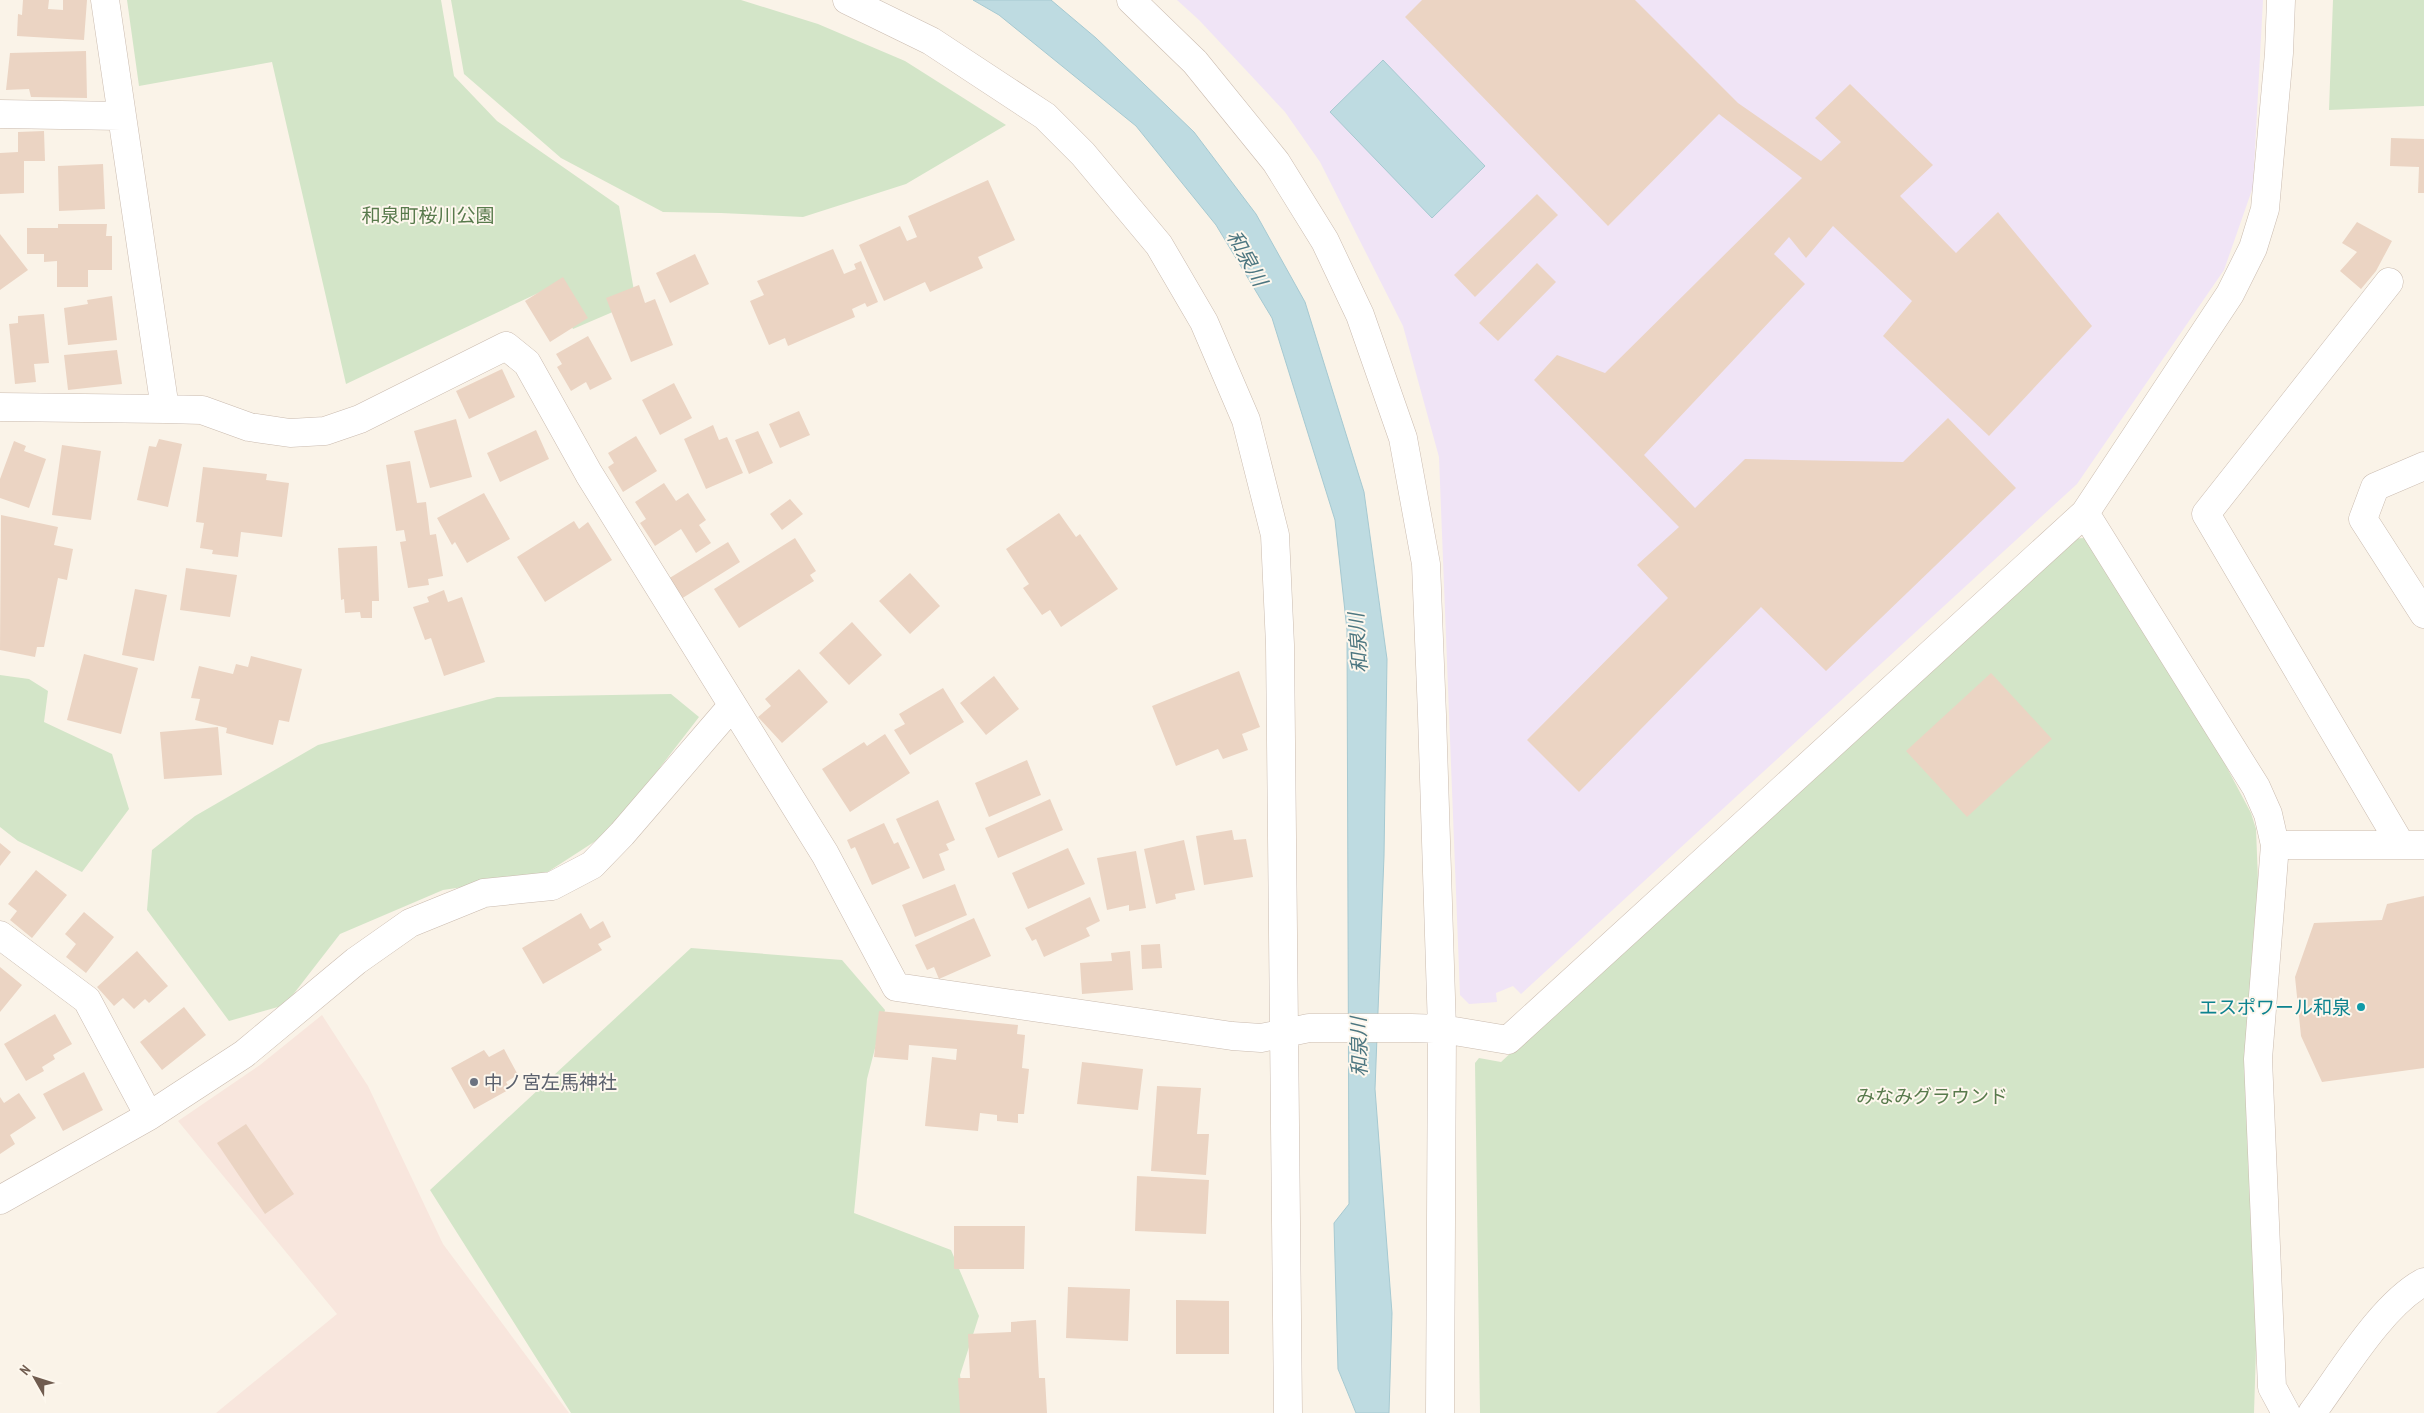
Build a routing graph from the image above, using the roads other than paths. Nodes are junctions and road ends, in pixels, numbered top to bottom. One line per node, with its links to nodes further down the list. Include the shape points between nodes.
1 (105, 0): 6 (street)
2 (847, 0): 18 (street, via 931,41 1045,116 1083,154 1159,245 1204,322 1246,420 1275,534)
3 (1131, 0): 17 (street, via 1195,62 1276,162 1325,241 1360,314 1403,438 1426,564)
4 (2281, 0): 11 (street, via 2265,209 2253,248 2230,294)
5 (0, 114): 6 (street)
6 (121, 116): 9 (street)
7 (2390, 282): 15 (street, via 2206,514)
8 (0, 407): 9 (street)
9 (165, 409): 13 (street, via 202,410 249,427 290,433 325,431 360,419 506,346 527,363 589,474)
10 (2424, 466): 12 (street, via 2375,487 2363,519)
11 (2084, 513): 14 (street, via 2256,787 2268,814); 17 (street, via 1508,1040)
12 (2424, 614)
13 (732, 706): 18 (street, via 825,854 896,988 1232,1036 1261,1038); 19 (street, via 592,865 552,886 484,893 410,922 356,961 244,1054)
14 (2275, 844): 15 (street); 24 (street, via 2258,1059 2272,1387)
15 (2412, 845)
16 (0, 935): 19 (street, via 87,1000)
17 (1442, 1029): 18 (street); 23 (street)
18 (1298, 1030): 22 (street)
19 (149, 1116): 20 (street)
20 (0, 1200)
21 (2424, 1282): 25 (street, via 2408,1291 2386,1312)
22 (1288, 1413)
23 (1440, 1413)
24 (2286, 1413)
25 (2312, 1413)

